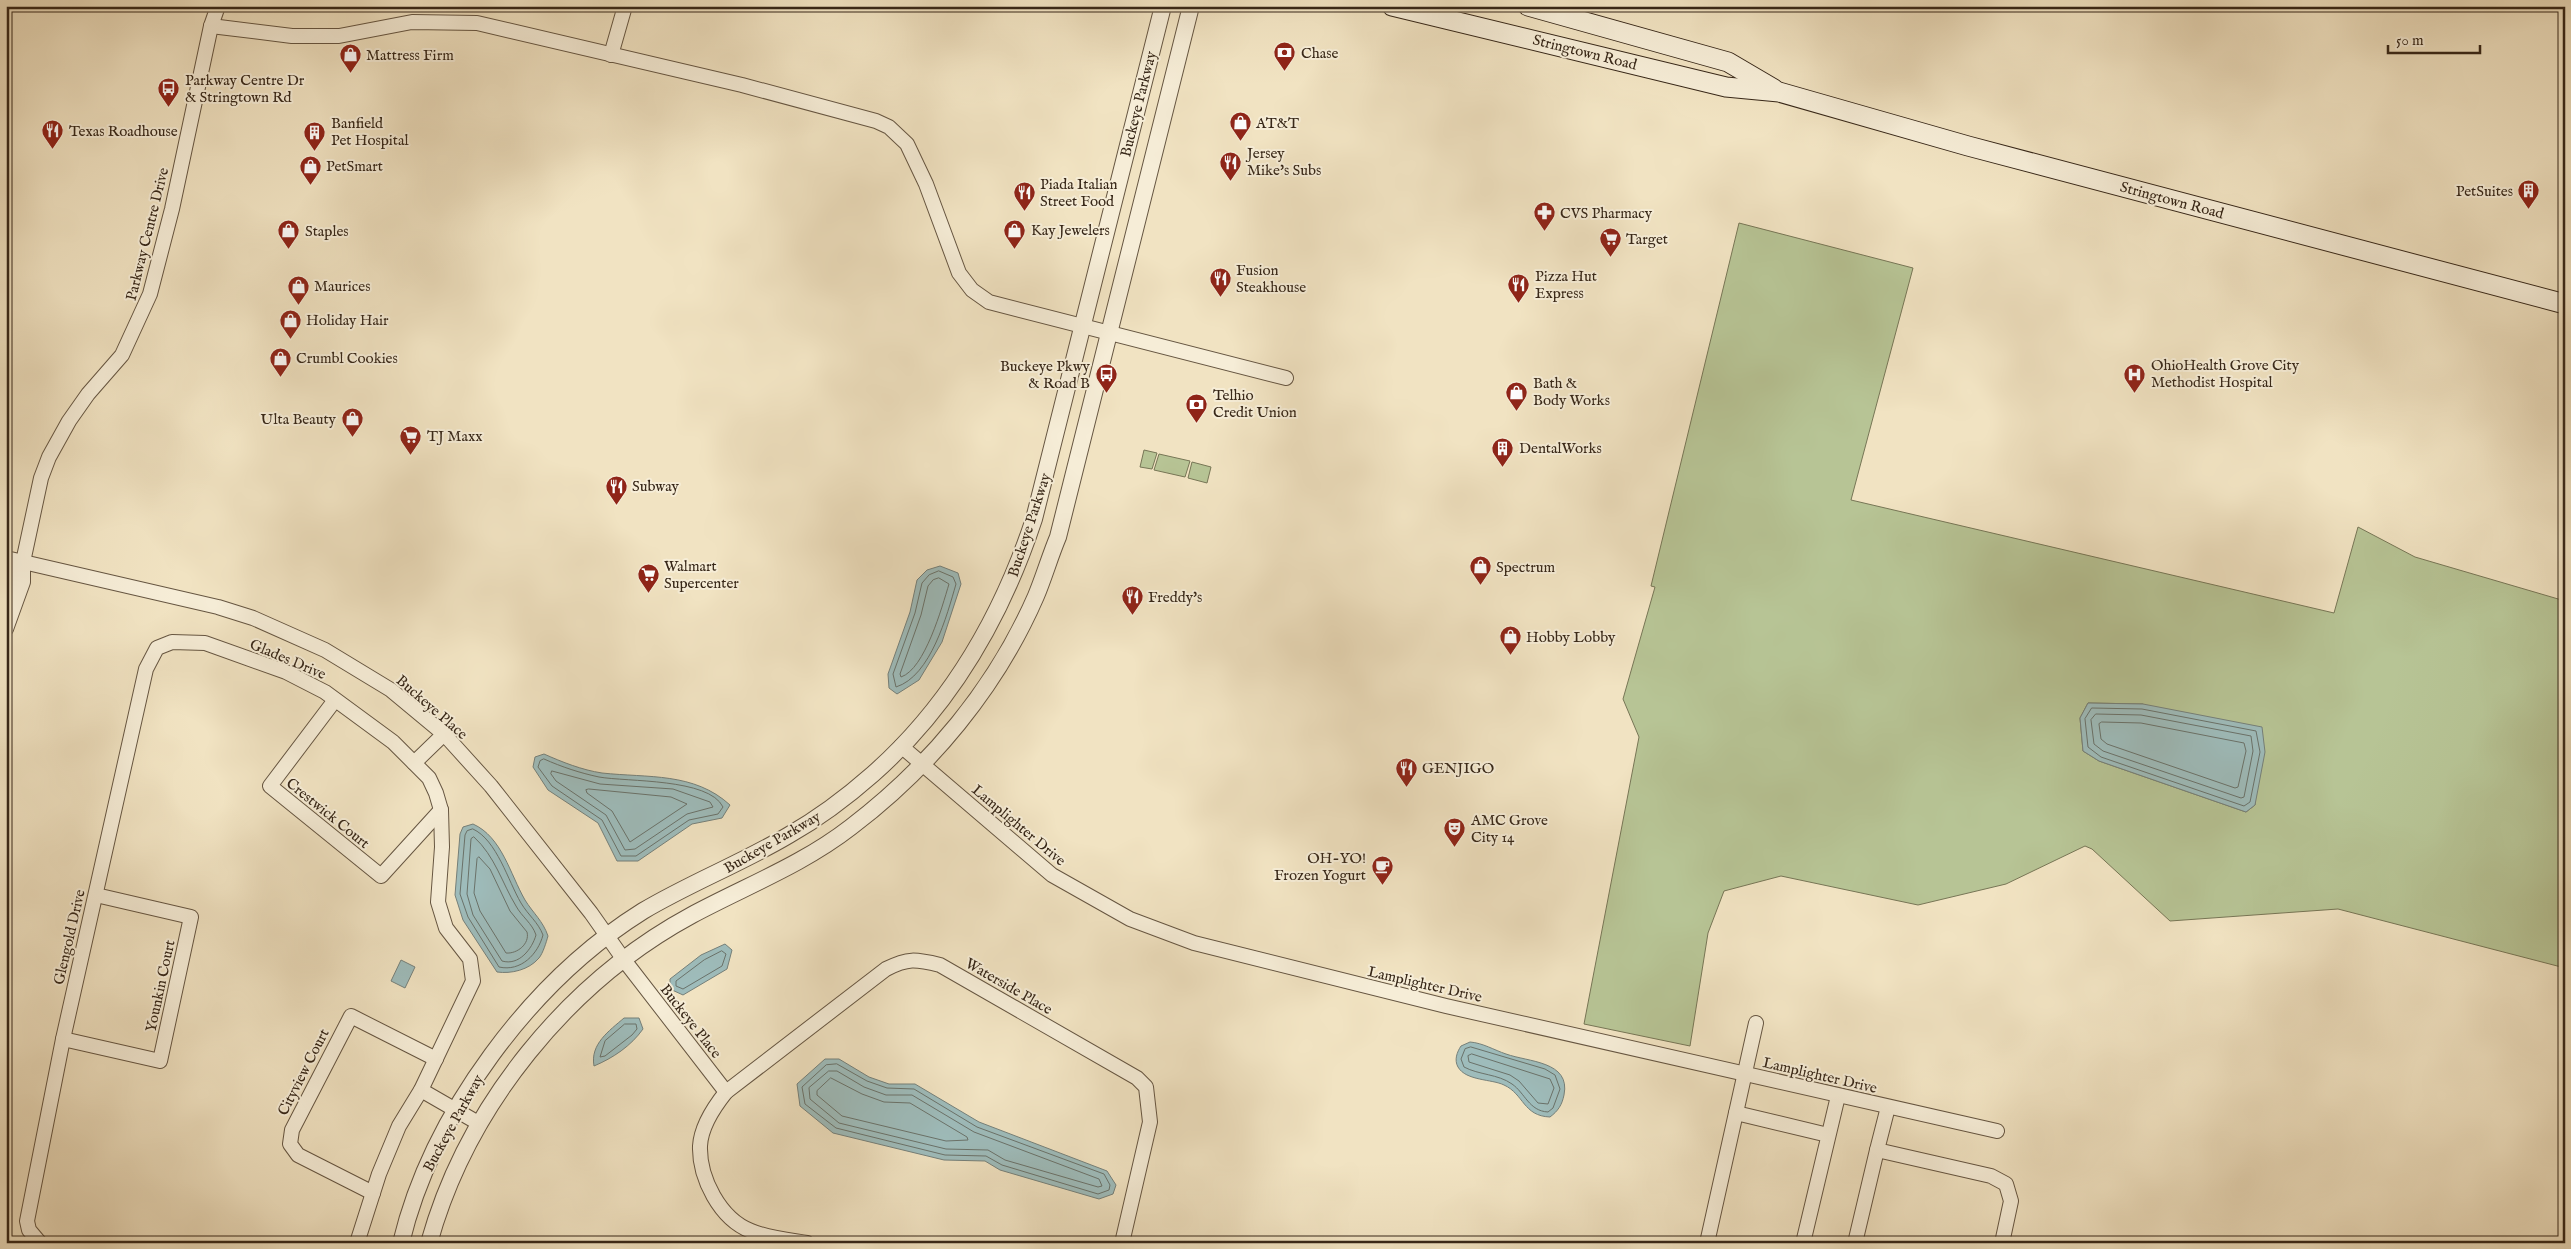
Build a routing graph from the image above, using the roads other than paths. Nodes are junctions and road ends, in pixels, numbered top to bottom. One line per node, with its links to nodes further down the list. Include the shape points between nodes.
1 (218, 6): 7 (street, Parkway Centre Drive)
2 (624, 6): 8 (street)
3 (1163, 6): 11 (street, Buckeye Parkway)
4 (1191, 6): 12 (street, Buckeye Parkway)
5 (1392, 6): 9 (main road, Stringtown Road, via 1726,88)
6 (1528, 6): 9 (main road, Stringtown Road, via 1728,62)
7 (210, 26): 8 (street, via 292,36 339,36 412,22 477,23); 15 (street, Parkway Centre Drive, via 172,209 150,294 122,354 88,394 49,457 41,478)
8 (611, 55): 11 (street, via 742,85 852,114 888,127 901,136 913,156 959,273 972,290 989,302)
9 (1779, 92): 10 (main road, Stringtown Road, via 1968,146)
10 (2565, 304)
11 (1084, 326): 12 (street); 21 (street, Buckeye Parkway, via 1034,519 1012,582 969,661)
12 (1110, 332): 13 (street); 23 (street, Buckeye Parkway, via 1064,514 1036,596 984,688)
13 (1286, 378)
14 (6, 558): 15 (street, Buckeye Place)
15 (23, 562): 16 (street, Parkway Centre Drive, via 11,581); 17 (street, Parkway Centre Drive, via 24,582 17,605); 20 (street, Buckeye Place, via 253,618 325,650 358,669 391,690)
16 (6, 600)
17 (7, 618)
18 (157, 648): 19 (street, Glades Drive, via 172,642 206,643 286,672); 25 (street, Glengold Drive, via 146,670)
19 (335, 700): 22 (street, Glades Drive, via 392,742); 24 (street, Crestwick Court, via 270,786 381,876)
20 (444, 734): 22 (street); 26 (street, Buckeye Place, via 491,786)
21 (901, 746): 23 (street, Lamplighter Drive); 26 (street, Buckeye Parkway, via 874,773 790,835 678,891)
22 (414, 763): 24 (street, Glades Drive, via 429,778)
23 (922, 765): 27 (street, Buckeye Parkway, via 850,828 806,858 692,915); 31 (street, Lamplighter Drive, via 1052,875 1130,919 1194,943 1305,973)
24 (441, 810): 30 (street, Glades Drive, via 438,902 446,928 470,959 474,974 471,988)
25 (96, 895): 29 (street, Glengold Drive); 29 (street, Younkin Court, via 191,917 160,1061)
26 (608, 936): 27 (street, Buckeye Place); 36 (street, Buckeye Parkway, via 555,983 512,1030)
27 (624, 960): 33 (street, Buckeye Place); 38 (street, Buckeye Parkway, via 574,1002 541,1038 515,1069)
28 (1756, 1023): 31 (street)
29 (63, 1039): 43 (street, Glengold Drive, via 27,1221)
30 (436, 1059): 32 (street); 42 (street, Cityview Court, via 351,1016 292,1130 290,1144 298,1155)
31 (1744, 1074): 34 (street, Lamplighter Drive); 37 (street)
32 (421, 1090): 36 (street); 42 (street, via 399,1126)
33 (726, 1092): 47 (street, via 708,1120 700,1146 714,1195 736,1222 750,1230); 48 (street, Waterside Place, via 886,969 906,960 940,965 1137,1078 1146,1087 1150,1122)
34 (1838, 1096): 35 (street, Lamplighter Drive); 40 (street)
35 (1888, 1107): 39 (street, Lamplighter Drive); 41 (street)
36 (457, 1110): 38 (street); 45 (street, Buckeye Parkway, via 424,1174)
37 (1736, 1112): 40 (street); 49 (street)
38 (480, 1124): 46 (street, Buckeye Parkway, via 455,1172)
39 (1998, 1131)
40 (1828, 1135): 50 (street)
41 (1877, 1150): 51 (street); 52 (street, via 1991,1176 2006,1184 2011,1201)
42 (373, 1193): 44 (street)
43 (36, 1239)
44 (357, 1243)
45 (400, 1243)
46 (429, 1243)
47 (807, 1243)
48 (1122, 1243)
49 (1707, 1243)
50 (1803, 1243)
51 (1855, 1243)
52 (2002, 1243)

